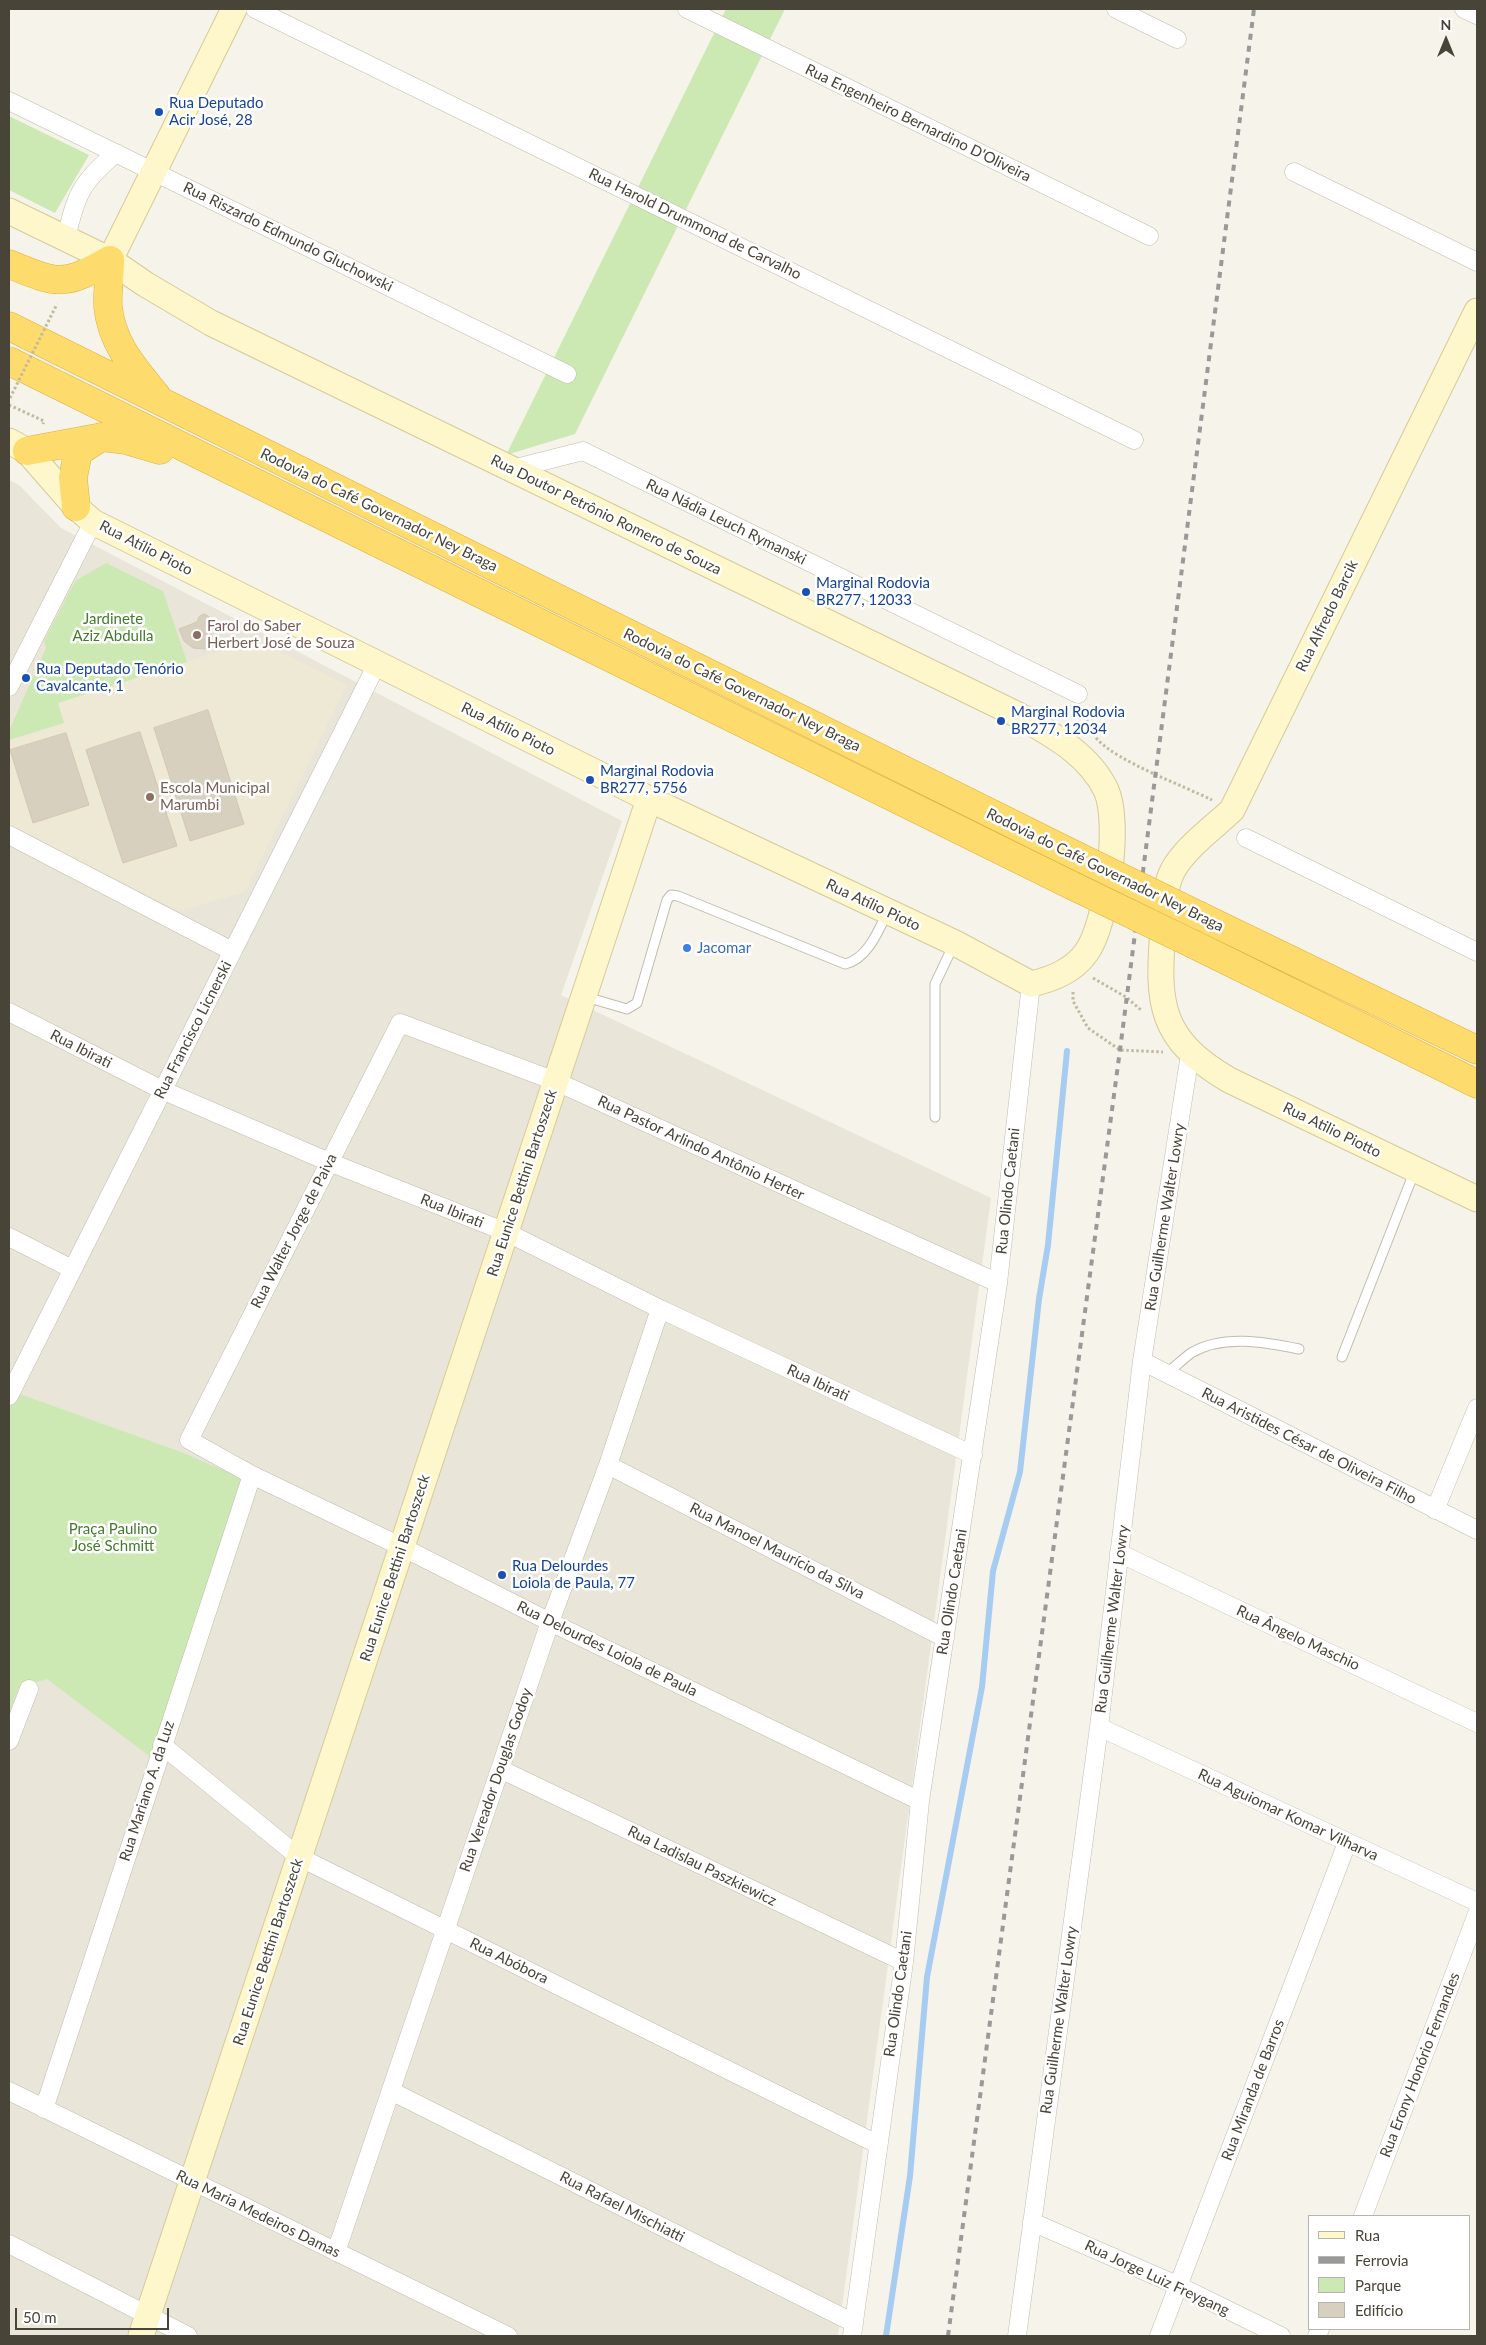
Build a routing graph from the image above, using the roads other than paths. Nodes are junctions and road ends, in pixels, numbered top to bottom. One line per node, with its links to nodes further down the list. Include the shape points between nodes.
1 (234, 9): 10 (street)
2 (255, 9): 24 (street, Rua Harold Drummond de Carvalho)
3 (687, 9): 13 (street, Rua Engenheiro Bernardino D'Oliveira)
4 (1116, 9): 7 (street)
5 (1464, 9): 6 (street)
6 (1477, 16)
7 (1177, 39)
8 (9, 101): 9 (street, Rua Riszardo Edmundo Gluchowski)
9 (116, 153): 10 (street, Rua Riszardo Edmundo Gluchowski); 14 (street, via 88,178 79,191)
10 (154, 172): 15 (street); 21 (street, Rua Riszardo Edmundo Gluchowski)
11 (1294, 172): 16 (street)
12 (9, 211): 14 (street, Rua Doutor Petrônio Romero de Souza)
13 (1149, 236)
14 (66, 238): 15 (street, Rua Doutor Petrônio Romero de Souza)
15 (110, 260): 17 (highway, via 81,277 62,280 40,276); 22 (highway, via 108,307 113,329 120,348); 26 (street, Rua Doutor Petrônio Romero de Souza, via 211,323)
16 (1477, 262)
17 (9, 264)
18 (1477, 311): 44 (street, Rua Alfredo Barcik, via 1232,810 1177,864 1166,890 1160,989 1164,1011)
19 (9, 326): 22 (highway, Rodovia do Café Governador Ney Braga)
20 (9, 361): 27 (highway, Rodovia do Café Governador Ney Braga)
21 (568, 374)
22 (162, 402): 43 (highway, Rodovia do Café Governador Ney Braga, bridge, via 1077,856)
23 (102, 437): 25 (highway); 27 (highway, via 126,440); 28 (highway, via 78,452 73,478)
24 (1134, 440)
25 (18, 446): 28 (street, Rua Atílio Pioto)
26 (512, 469): 31 (street, Rua Nádia Leuch Rymanski, via 583,451); 39 (street, Rua Doutor Petrônio Romero de Souza, via 1018,715 1065,745 1093,769 1106,791 1114,830 1095,938 1073,967 1049,980)
27 (229, 470): 46 (highway, Rodovia do Café Governador Ney Braga, bridge)
28 (85, 514): 29 (street, Rua Atílio Pioto); 30 (street)
29 (377, 664): 32 (street, Rua Atílio Pioto); 37 (street, Rua Francisco Licnerski)
30 (9, 687)
31 (1078, 694)
32 (649, 799): 35 (street, Rua Atílio Pioto); 40 (street, Rua Eunice Bettini Bartoszeck)
33 (9, 836): 37 (street)
34 (1246, 838): 38 (street)
35 (888, 912): 36 (street, Rua Atílio Pioto); 40 (lane, via 856,962 846,964 671,895 637,1003 627,1009)
36 (955, 943): 39 (street, Rua Atílio Pioto); 48 (lane, via 935,984)
37 (232, 951): 47 (street, Rua Francisco Licnerski)
38 (1477, 952)
39 (1031, 984): 55 (street, Rua Olindo Caetani)
40 (584, 996): 45 (street, Rua Eunice Bettini Bartoszeck)
41 (9, 1012): 47 (street, Rua Ibirati)
42 (400, 1023): 45 (street, Rua Pastor Arlindo Antônio Herter); 49 (street, Rua Walter Jorge de Paiva)
43 (1477, 1050)
44 (1190, 1054): 50 (street, Rua Atilio Piotto, via 1229,1080); 59 (street, Rua Guilherme Walter Lowry)
45 (555, 1082): 52 (street, Rua Eunice Bettini Bartoszeck); 55 (street, Rua Pastor Arlindo Antônio Herter)
46 (1477, 1084)
47 (162, 1090): 49 (street, Rua Ibirati); 54 (street, Rua Francisco Licnerski)
48 (935, 1117)
49 (329, 1162): 52 (street, Rua Ibirati); 63 (street, Rua Walter Jorge de Paiva)
50 (1415, 1170): 51 (street, Rua Atilio Piotto); 58 (lane)
51 (1477, 1199)
52 (506, 1232): 56 (street, Rua Ibirati); 69 (street, Rua Eunice Bettini Bartoszeck)
53 (9, 1237): 54 (street)
54 (72, 1269): 61 (street, Rua Francisco Licnerski)
55 (998, 1283): 64 (street, Rua Olindo Caetani)
56 (660, 1309): 64 (street, Rua Ibirati); 65 (street, Rua Vereador Douglas Godoy)
57 (1299, 1349): 60 (lane, via 1260,1340 1219,1343 1192,1353)
58 (1342, 1357)
59 (1142, 1361): 60 (street, Rua Aristides César de Oliveira Filho); 70 (street, Rua Guilherme Walter Lowry)
60 (1167, 1373): 67 (street, Rua Aristides César de Oliveira Filho)
61 (9, 1396)
62 (1477, 1408): 67 (street)
63 (188, 1440): 66 (street, Rua Delourdes Loiola de Paula)
64 (973, 1455): 72 (street, Rua Olindo Caetani)
65 (608, 1465): 71 (street, Rua Vereador Douglas Godoy); 72 (street, Rua Manoel Maurício da Silva)
66 (252, 1475): 69 (street, Rua Delourdes Loiola de Paula); 77 (street, Rua Mariano A. da Luz)
67 (1435, 1510): 68 (street, Rua Aristides César de Oliveira Filho)
68 (1477, 1530)
69 (402, 1547): 71 (street, Rua Delourdes Loiola de Paula); 81 (street, Rua Eunice Bettini Bartoszeck)
70 (1119, 1553): 74 (street, Rua Ângelo Maschio); 75 (street, Rua Guilherme Walter Lowry)
71 (550, 1622): 78 (street, Rua Vereador Douglas Godoy); 79 (street, Rua Delourdes Loiola de Paula)
72 (946, 1638): 79 (street, Rua Olindo Caetani)
73 (29, 1689): 76 (street)
74 (1477, 1723)
75 (1100, 1727): 80 (street, Rua Aguiomar Komar Vilharva); 92 (street, Rua Guilherme Walter Lowry)
76 (9, 1741)
77 (162, 1745): 81 (street, Rua Abóbora); 88 (street, Rua Mariano A. da Luz)
78 (500, 1769): 84 (street, Rua Vereador Douglas Godoy); 85 (street, Rua Ladislau Paszkiewicz)
79 (920, 1801): 85 (street, Rua Olindo Caetani)
80 (1347, 1843): 82 (street, Rua Aguiomar Komar Vilharva); 95 (street, Rua Miranda de Barros)
81 (299, 1857): 84 (street, Rua Abóbora); 90 (street, Rua Eunice Bettini Bartoszeck)
82 (1477, 1902)
83 (1477, 1914): 91 (street, Rua Erony Honório Fernandes)
84 (446, 1929): 87 (street, Rua Vereador Douglas Godoy); 89 (street, Rua Abóbora)
85 (904, 1962): 89 (street, Rua Olindo Caetani)
86 (9, 2091): 88 (street, Rua Maria Medeiros Damas)
87 (391, 2091): 94 (street, Rua Vereador Douglas Godoy); 97 (street, Rua Rafael Mischiatti)
88 (44, 2108): 90 (street, Rua Maria Medeiros Damas)
89 (877, 2144): 97 (street, Rua Olindo Caetani)
90 (192, 2182): 94 (street, Rua Maria Medeiros Damas); 96 (street, Rua Eunice Bettini Bartoszeck)
91 (1363, 2215)
92 (1032, 2222): 95 (street, Rua Jorge Luiz Freygang); 100 (street, Rua Guilherme Walter Lowry)
93 (9, 2244): 96 (street)
94 (336, 2252): 99 (street, Rua Maria Medeiros Damas)
95 (1179, 2286): 101 (street, Rua Miranda de Barros); 102 (street, Rua Jorge Luiz Freygang)
96 (145, 2326): 98 (street)
97 (853, 2329)
98 (188, 2336)
99 (508, 2336)
100 (1017, 2336)
101 (1159, 2336)
102 (1281, 2336)

